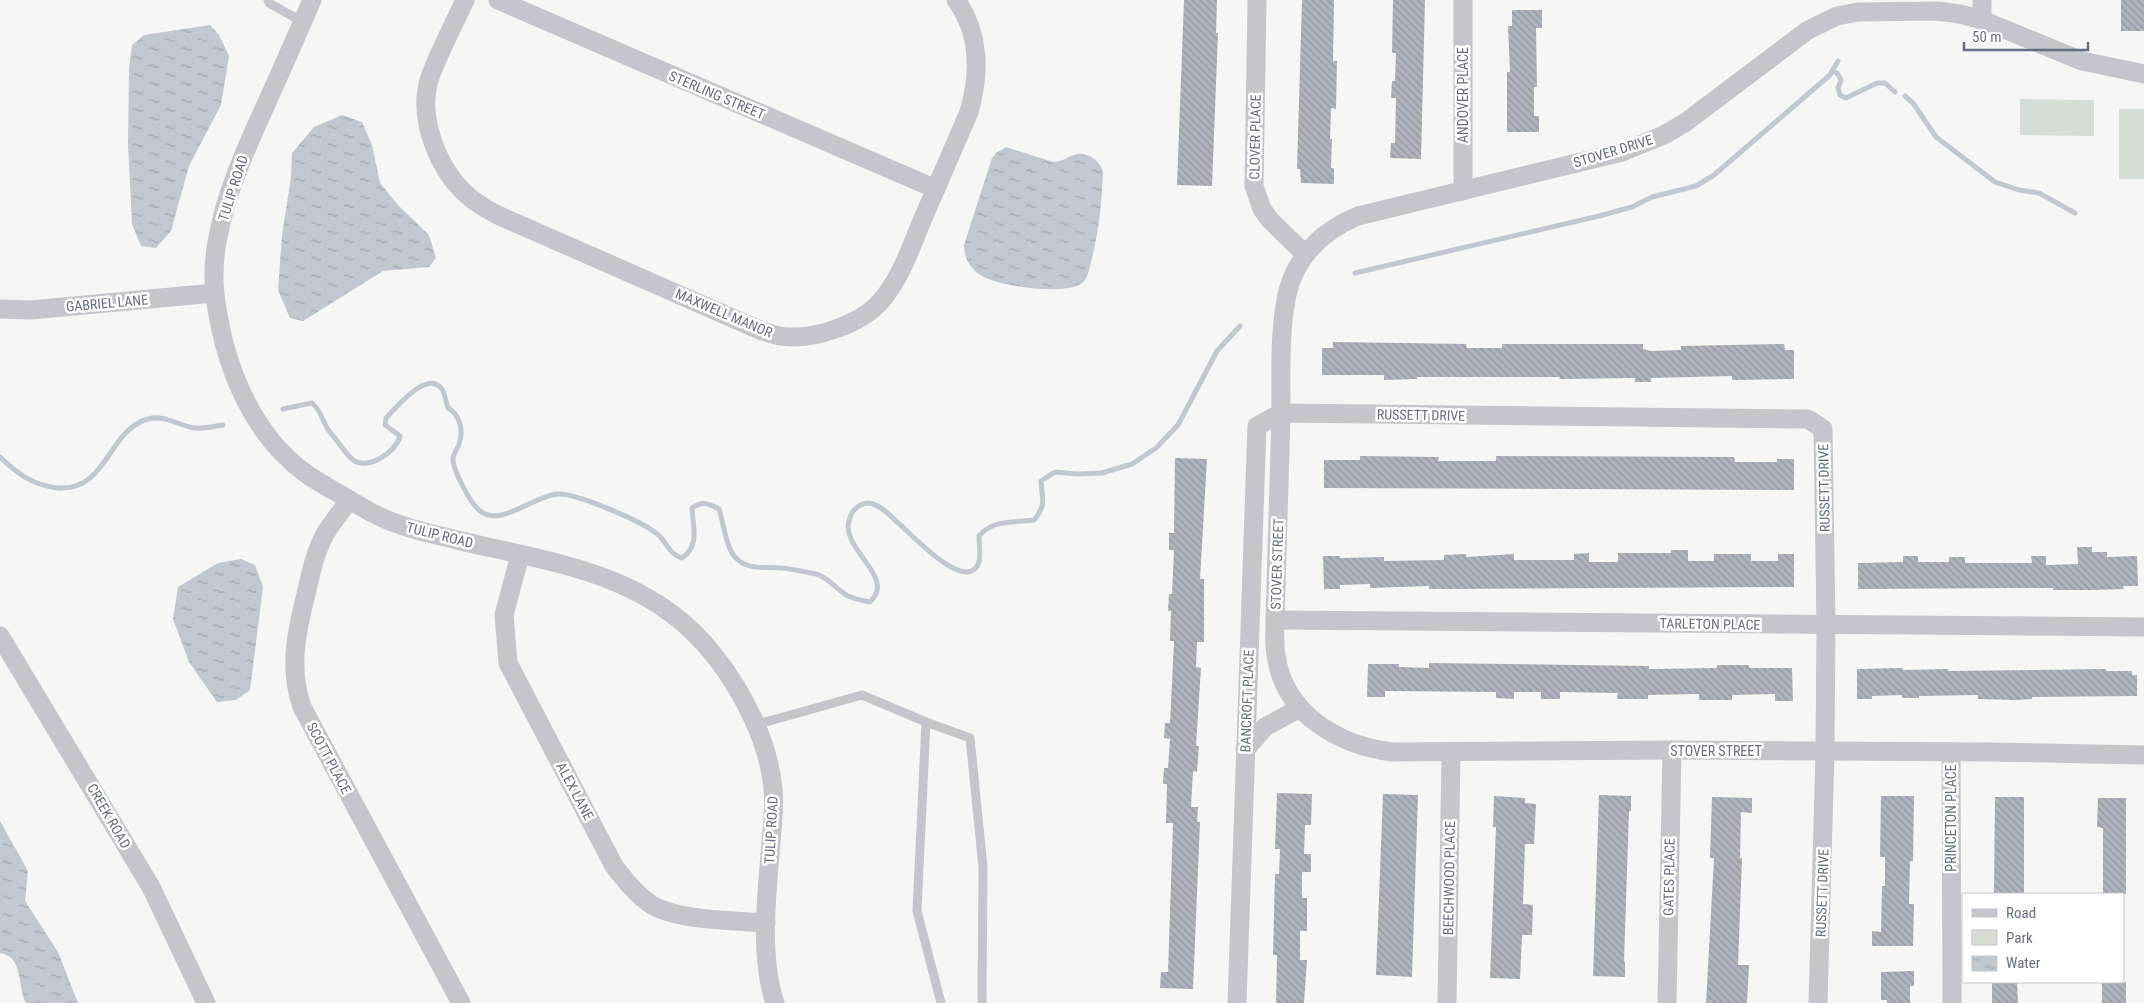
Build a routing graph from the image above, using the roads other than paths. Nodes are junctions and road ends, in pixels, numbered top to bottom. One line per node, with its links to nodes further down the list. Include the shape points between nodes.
1 (268, 0): 10 (lane)
2 (312, 0): 10 (street, TULIP ROAD)
3 (465, 0): 12 (street, MAXWELL MANOR, via 429,80 427,98 427,117 436,152 465,194 502,218 762,330 779,336 814,336 845,325 880,302 901,270)
4 (498, 0): 12 (street, STERLING STREET)
5 (956, 0): 12 (street, MAXWELL MANOR, via 971,28 977,75 969,112)
6 (1257, 0): 14 (street, CLOVER PLACE, via 1254,186 1262,209 1270,220)
7 (1463, 0): 13 (street, ANDOVER PLACE)
8 (1982, 0): 9 (street)
9 (1982, 20): 11 (street, STOVER DRIVE, via 2082,61); 13 (street, STOVER DRIVE, via 1937,11 1858,12 1837,16 1808,30 1664,135 1622,152)
10 (303, 22): 15 (street, TULIP ROAD, via 227,198 214,259)
11 (2144, 74)
12 (936, 190)
13 (1462, 191): 14 (street, STOVER DRIVE, via 1358,216 1328,232)
14 (1305, 254): 17 (street, STOVER DRIVE, via 1293,276 1286,304)
15 (214, 293): 16 (street, GABRIEL LANE, via 31,310); 18 (street, TULIP ROAD, via 229,360 255,418 303,472)
16 (0, 309)
17 (1281, 413): 20 (street, STOVER STREET); 21 (street, RUSSETT DRIVE, via 1808,419 1823,429); 27 (street, BANCROFT PLACE, via 1257,426)
18 (350, 500): 19 (street, TULIP ROAD, via 398,524); 35 (street, SCOTT PLACE, via 330,525 316,553 296,634 296,690 302,707)
19 (520, 555): 26 (street, TULIP ROAD, via 618,582 678,617 698,636 731,678); 33 (street, ALEX LANE, via 504,615 508,663 614,866 635,892 662,910 683,916)
20 (1275, 620): 21 (street, TARLETON PLACE); 24 (street, STOVER STREET, via 1275,655 1280,674)
21 (1826, 625): 22 (street, TARLETON PLACE); 29 (street, RUSSETT DRIVE)
22 (2144, 627)
23 (0, 636): 34 (street, CREEK ROAD, via 151,887)
24 (1300, 708): 27 (street, via 1265,727); 31 (street, STOVER STREET, via 1324,730 1356,745 1392,752)
25 (926, 722): 26 (lane, via 862,695); 37 (lane, via 917,911); 38 (lane, via 970,738 983,867)
26 (755, 725): 33 (street, TULIP ROAD, via 773,788)
27 (1245, 750): 39 (street, BANCROFT PLACE)
28 (1672, 750): 29 (street, STOVER STREET); 31 (street, STOVER STREET); 41 (street, GATES PLACE)
29 (1825, 752): 30 (street, STOVER STREET); 42 (street, RUSSETT DRIVE)
30 (1951, 752): 32 (street, STOVER STREET); 43 (street, PRINCETON PLACE)
31 (1450, 753): 40 (street, BEECHWOOD PLACE)
32 (2144, 755)
33 (766, 923): 36 (street, TULIP ROAD, via 770,986)
34 (206, 1003)
35 (461, 1003)
36 (776, 1003)
37 (941, 1003)
38 (982, 1003)
39 (1237, 1003)
40 (1447, 1003)
41 (1667, 1003)
42 (1818, 1003)
43 (1952, 1003)

